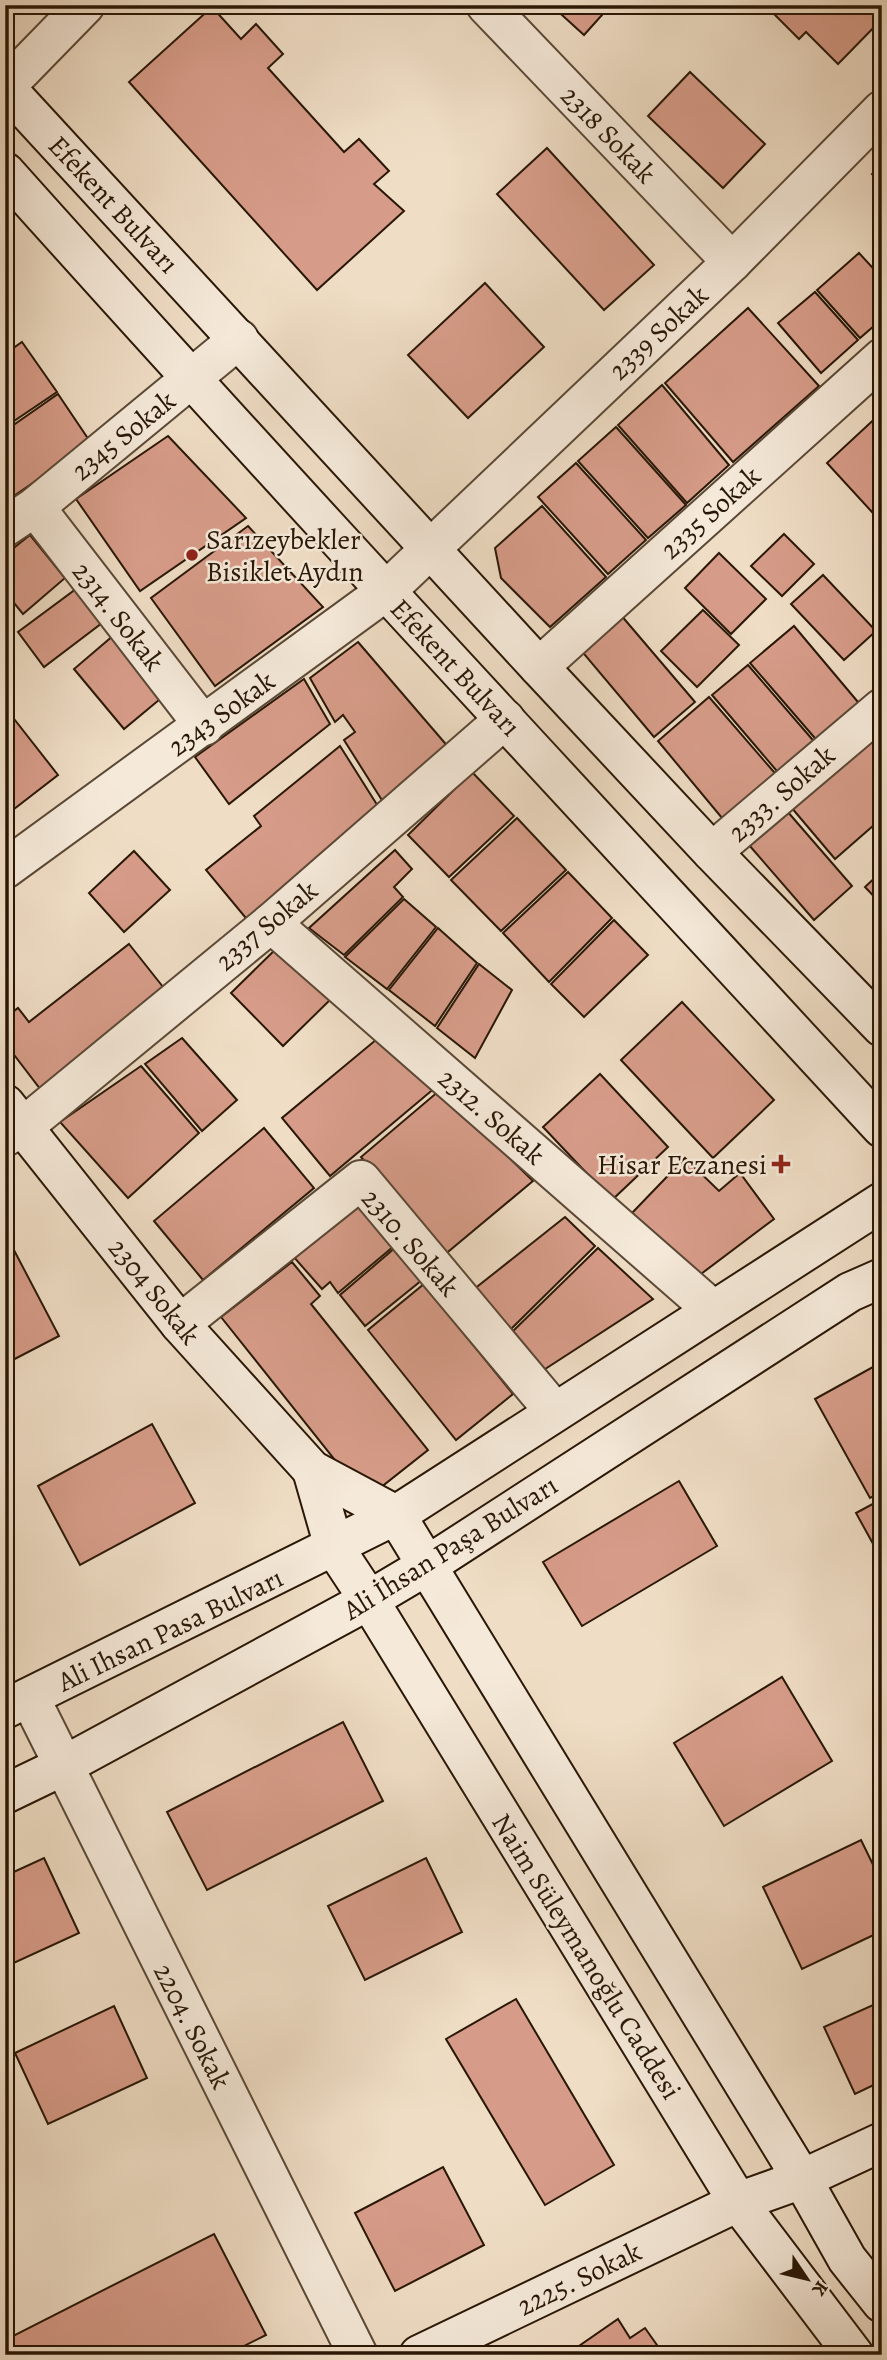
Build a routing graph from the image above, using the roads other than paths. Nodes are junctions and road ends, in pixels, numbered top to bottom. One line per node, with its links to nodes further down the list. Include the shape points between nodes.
1 (85, 5): 3 (street)
2 (486, 5): 6 (street, 2318 Sokak)
3 (5, 87): 7 (street, Efekent Bulvarı)
4 (882, 110): 6 (street, 2339 Sokak)
5 (5, 172): 9 (street, Efekent Bulvarı)
6 (732, 262): 11 (street, 2339 Sokak)
7 (239, 339): 9 (street, 2345 Sokak); 11 (street, Efekent Bulvarı)
8 (882, 358): 13 (street, 2335 Sokak)
9 (191, 380): 10 (street, 2345 Sokak); 12 (street, Efekent Bulvarı)
10 (20, 517): 16 (street, 2314. Sokak)
11 (430, 548): 12 (street, 2343 Sokak); 13 (street, Efekent Bulvarı)
12 (385, 592): 15 (street, Efekent Bulvarı); 16 (street, 2343 Sokak)
13 (539, 667): 17 (street, Efekent Bulvarı)
14 (882, 708): 17 (street, 2333. Sokak)
15 (505, 719): 19 (street, 2337 Sokak); 22 (street, Efekent Bulvarı)
16 (204, 726): 18 (street, 2343 Sokak)
17 (712, 852): 20 (street, Efekent Bulvarı)
18 (5, 869)
19 (271, 923): 21 (street, 2337 Sokak); 25 (street, 2312. Sokak)
20 (880, 1020)
21 (11, 1123): 26 (street, 2304 Sokak)
22 (882, 1128)
23 (882, 1202): 25 (street, Ali İhsan Paşa Bulvarı)
24 (882, 1278): 31 (street, Ali İhsan Paşa Bulvarı, via 850,1292)
25 (713, 1310): 27 (street, Ali İhsan Paşa Bulvarı)
26 (180, 1324): 27 (street, 2310. Sokak, via 361,1181); 28 (street, 2304 Sokak)
27 (555, 1412): 29 (street, Ali İhsan Paşa Bulvarı)
28 (312, 1470): 29 (street); 30 (street, Naim Süleymanoğlu Caddesi)
29 (396, 1515): 30 (street, Ali İhsan Paşa Bulvarı); 31 (street)
30 (334, 1547): 32 (street, Naim Süleymanoğlu Caddesi); 33 (street, Ali Ihsan Pasa Bulvarı)
31 (428, 1565): 32 (street, Ali İhsan Paşa Bulvarı); 37 (street)
32 (369, 1600): 34 (street, Ali İhsan Paşa Bulvarı); 38 (street, Naim Süleymanoğlu Caddesi)
33 (18, 1703): 34 (street, 2204. Sokak)
34 (63, 1766): 35 (street, Ali İhsan Paşa Bulvarı); 40 (street, 2204. Sokak)
35 (5, 1794)
36 (882, 2142): 37 (street, 2225. Sokak)
37 (802, 2179): 38 (street, 2225. Sokak); 39 (street, via 847,2259)
38 (738, 2202): 41 (street, 2225. Sokak); 42 (street, Naim Süleymanoğlu Caddesi)
39 (882, 2303)
40 (358, 2355)
41 (419, 2355)
42 (854, 2355)

